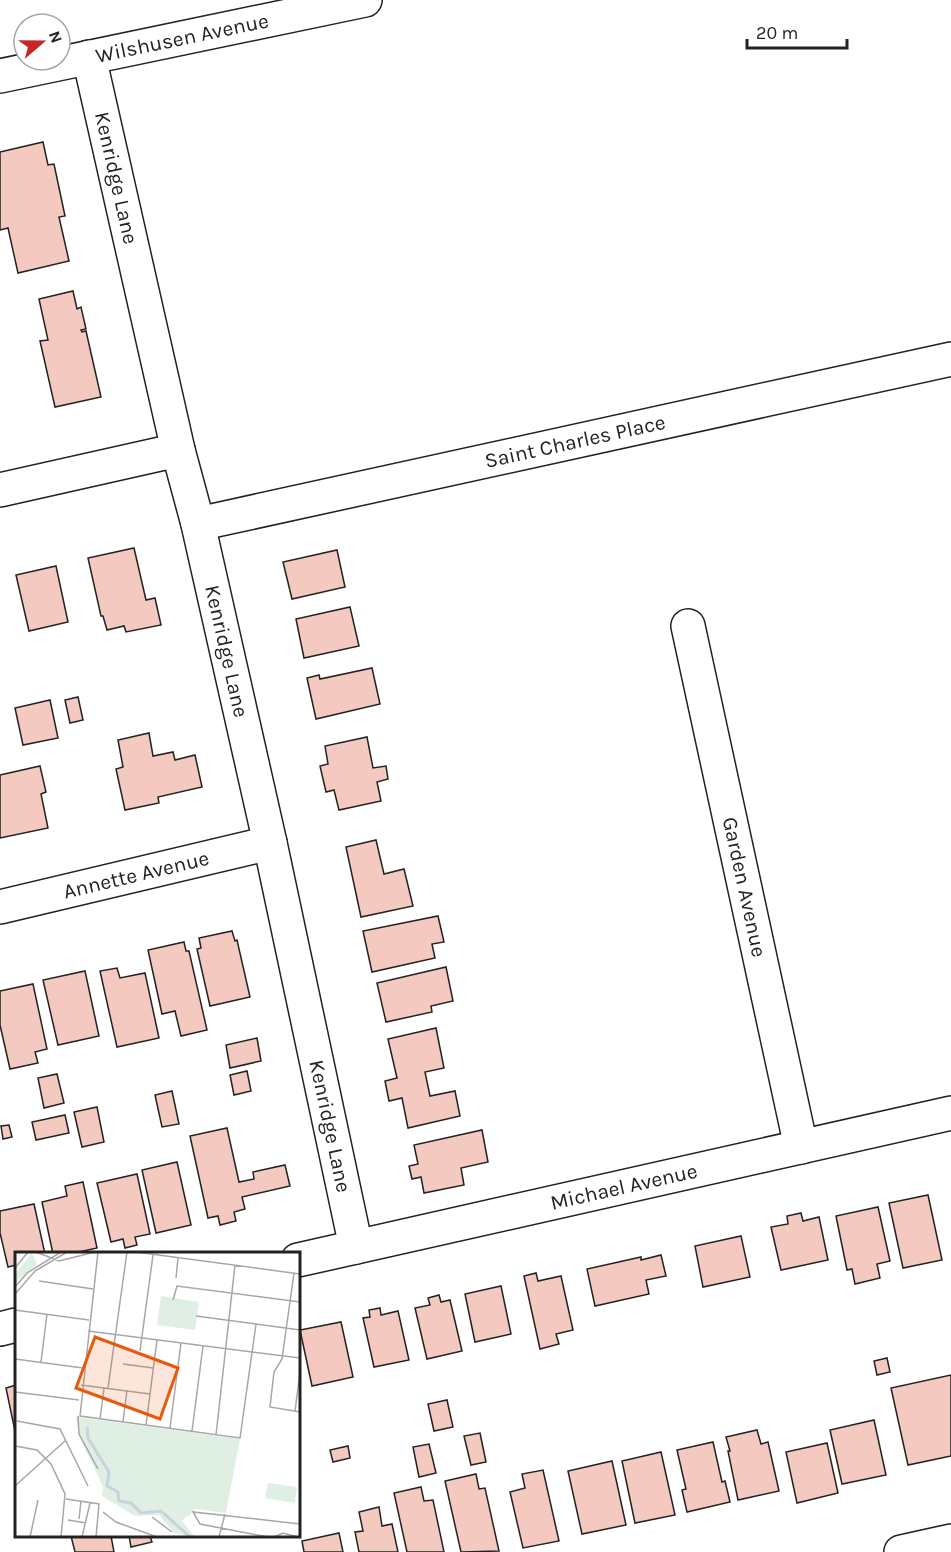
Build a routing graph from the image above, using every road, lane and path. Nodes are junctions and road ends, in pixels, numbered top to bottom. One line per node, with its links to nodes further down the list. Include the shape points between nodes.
1 (365, 0): 2 (street, Wilshusen Avenue)
2 (89, 57): 3 (street, Wilshusen Avenue); 5 (street, Kenridge Lane)
3 (0, 76)
4 (951, 360): 7 (street, Saint Charles Place)
5 (178, 450): 6 (street); 7 (street, Kenridge Lane)
6 (0, 490)
7 (198, 524): 9 (street, Kenridge Lane)
8 (688, 626): 12 (street, Garden Avenue)
9 (270, 843): 10 (street, Annette Avenue); 13 (street, Kenridge Lane)
10 (0, 907)
11 (951, 1113): 12 (street, Michael Avenue)
12 (801, 1147): 13 (street, Michael Avenue)
13 (356, 1247): 14 (street, Michael Avenue)
14 (300, 1260)
15 (15, 1325): 16 (street)
16 (0, 1329)
17 (951, 1541): 18 (street)
18 (901, 1552)

